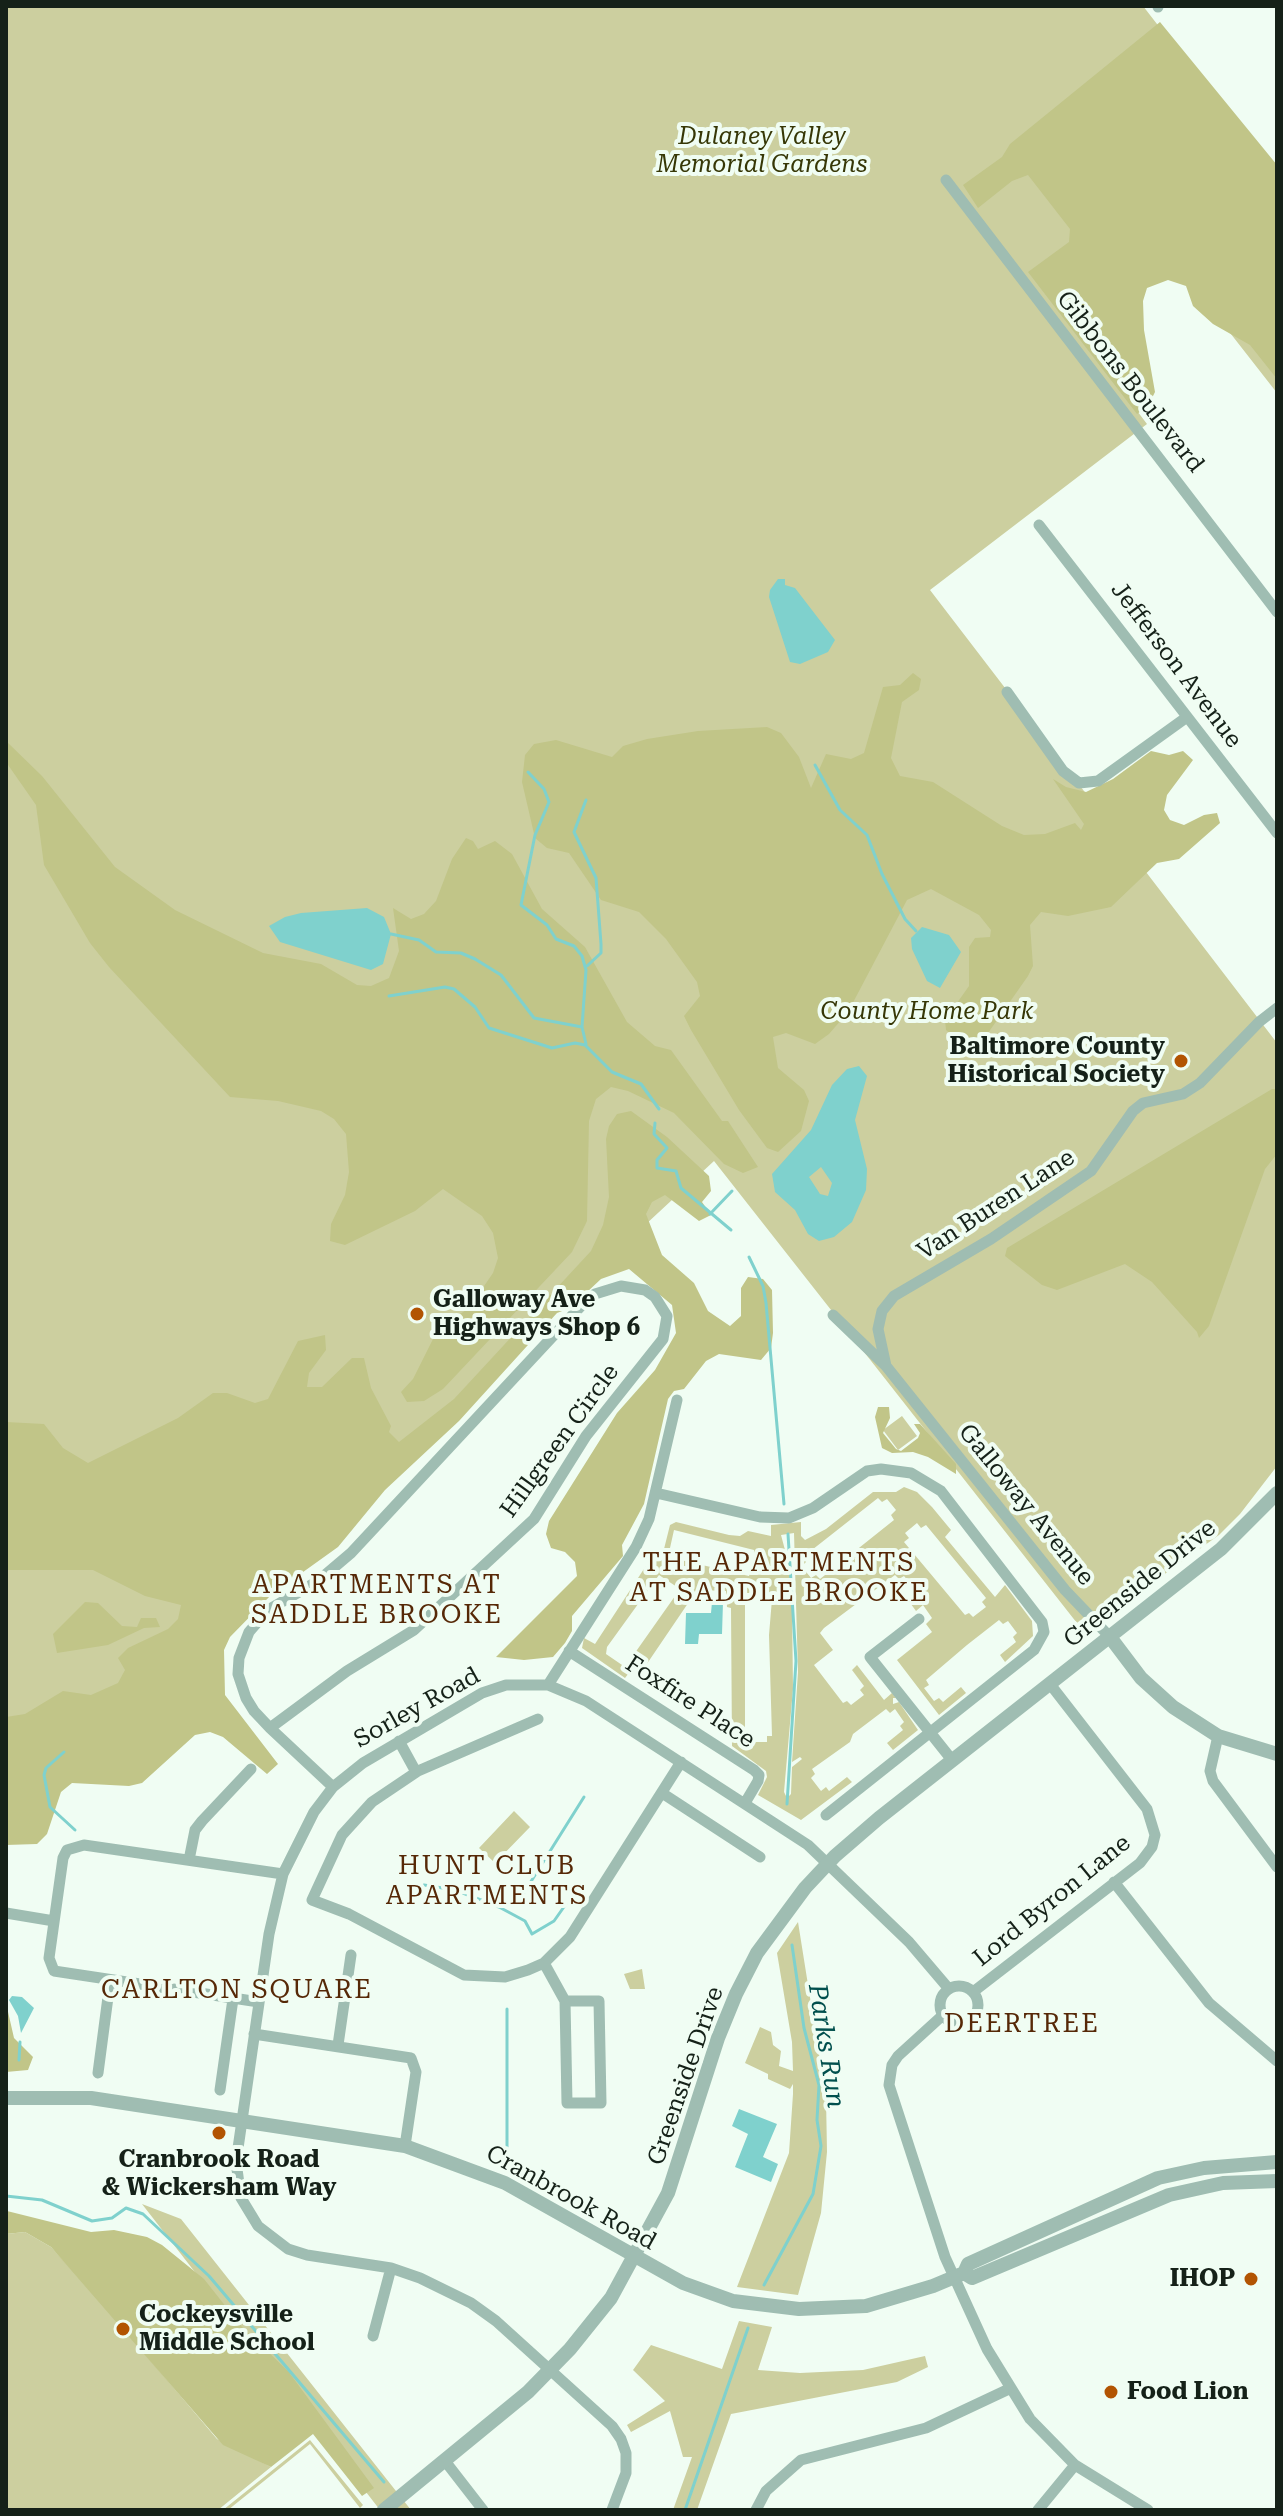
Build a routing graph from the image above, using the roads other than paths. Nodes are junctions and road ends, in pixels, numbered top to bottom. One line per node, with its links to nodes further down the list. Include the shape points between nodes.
1 (946, 180): 3 (street, Gibbons Boulevard)
2 (1039, 525): 5 (street, Jefferson Avenue)
3 (1277, 612)
4 (1007, 692): 5 (street, via 1063,771 1079,783 1098,781)
5 (1187, 717): 6 (street, Jefferson Avenue)
6 (1277, 833)
7 (1277, 1008): 9 (street, Van Buren Lane, via 1200,1083 1133,1111 1091,1171 894,1296 882,1311 878,1329)
8 (833, 1315): 9 (street, Galloway Avenue)
9 (886, 1366): 14 (street, Galloway Avenue, via 1065,1590)
10 (677, 1400): 11 (street)
11 (656, 1493): 15 (street, via 636,1547); 20 (street, via 760,1517 789,1518 867,1471 911,1473 941,1491 1035,1611 1044,1632 1034,1650)
12 (1277, 1493): 14 (street, Greenside Drive, via 1221,1549)
13 (919, 1619): 20 (street, via 870,1657)
14 (1110, 1637): 16 (street, Greenside Drive); 21 (street, Galloway Avenue, via 1154,1691)
15 (569, 1651): 17 (street); 30 (street, Foxfire Place, via 754,1770 758,1781)
16 (1050, 1684): 24 (street, Greenside Drive); 37 (street, Lord Byron Lane, via 1153,1822 1152,1847)
17 (548, 1685): 22 (street, Sorley Road, via 506,1685 482,1693); 25 (street, Sorley Road, via 586,1701)
18 (538, 1719): 27 (street)
19 (270, 1728): 19 (street, Hillgreen Circle, via 414,1630 534,1519 586,1436 663,1339 667,1316 655,1297 621,1286 595,1294 351,1553 257,1620 242,1646 238,1674 246,1698); 28 (street, Hillgreen Circle)
20 (930, 1732): 24 (street); 31 (street)
21 (1218, 1736): 23 (street, Galloway Avenue); 35 (street, via 1210,1771 1213,1781)
22 (399, 1741): 27 (street); 28 (street, Sorley Road)
23 (1277, 1754)
24 (952, 1760): 34 (street, Greenside Drive)
25 (681, 1762): 29 (street); 30 (street, Sorley Road)
26 (251, 1769): 33 (street, via 195,1830)
27 (416, 1772): 41 (street, via 356,1817 312,1900 464,1975 505,1977)
28 (333, 1787): 36 (street, Sorley Road, via 314,1812)
29 (662, 1793): 32 (street); 41 (street, via 579,1925)
30 (745, 1803): 34 (street, Sorley Road)
31 (826, 1815)
32 (760, 1857)
33 (189, 1860): 36 (street); 39 (street, via 75,1845 63,1858)
34 (828, 1863): 43 (street, Sorley Road); 59 (street, Greenside Drive, via 771,1932 736,1994 679,2166)
35 (1277, 1867)
36 (283, 1874): 47 (street, Sorley Road)
37 (1114, 1882): 44 (street, Lord Byron Lane); 51 (street, via 1209,2003)
38 (6, 1913): 39 (street)
39 (54, 1921): 42 (street, via 49,1958 54,1971)
40 (351, 1955): 50 (street)
41 (544, 1963): 46 (street)
42 (110, 1982): 45 (street); 52 (street)
43 (949, 1989): 44 (street, Lord Byron Lane, via 961,1986); 48 (street, via 940,2002)
44 (973, 1992): 48 (street, Lord Byron Lane, via 978,2007 972,2019 956,2023)
45 (233, 1999): 47 (street); 53 (street)
46 (565, 2001): 46 (street, via 599,2001 601,2103 567,2103)
47 (259, 2002): 49 (street, Sorley Road)
48 (943, 2015): 61 (street, via 898,2056 889,2085 929,2212)
49 (254, 2034): 50 (street); 55 (street, Sorley Road)
50 (338, 2045): 56 (street, via 406,2055 416,2063)
51 (1277, 2061)
52 (98, 2073)
53 (220, 2090)
54 (6, 2098): 55 (street, Cranbrook Road, via 91,2098)
55 (242, 2120): 56 (street, Cranbrook Road); 60 (street, Sorley Road, via 236,2181 258,2226 288,2249 307,2255)
56 (405, 2146): 59 (street, Cranbrook Road, via 505,2183)
57 (1277, 2162): 61 (street, Cranbrook Road, via 1204,2168 1135,2186 968,2264)
58 (1277, 2181): 61 (street, Cranbrook Road, via 1223,2183 1169,2195 972,2278)
59 (635, 2259): 61 (street, Cranbrook Road, via 720,2297 778,2308 866,2306); 63 (street, Greenside Drive, via 601,2311)
60 (391, 2268): 62 (street); 63 (street, Sorley Road, via 471,2303)
61 (959, 2275): 64 (street)
62 (373, 2336)
63 (551, 2370): 65 (street, Greenside Drive); 69 (street, Sorley Road, via 621,2439 626,2473)
64 (1009, 2389): 66 (street); 70 (street, via 926,2428 801,2460 766,2491)
65 (445, 2461): 67 (street, Greenside Drive); 68 (street)
66 (1075, 2465): 71 (street); 72 (street)
67 (384, 2510)
68 (483, 2510)
69 (612, 2510)
70 (756, 2510)
71 (1038, 2510)
72 (1148, 2510)

